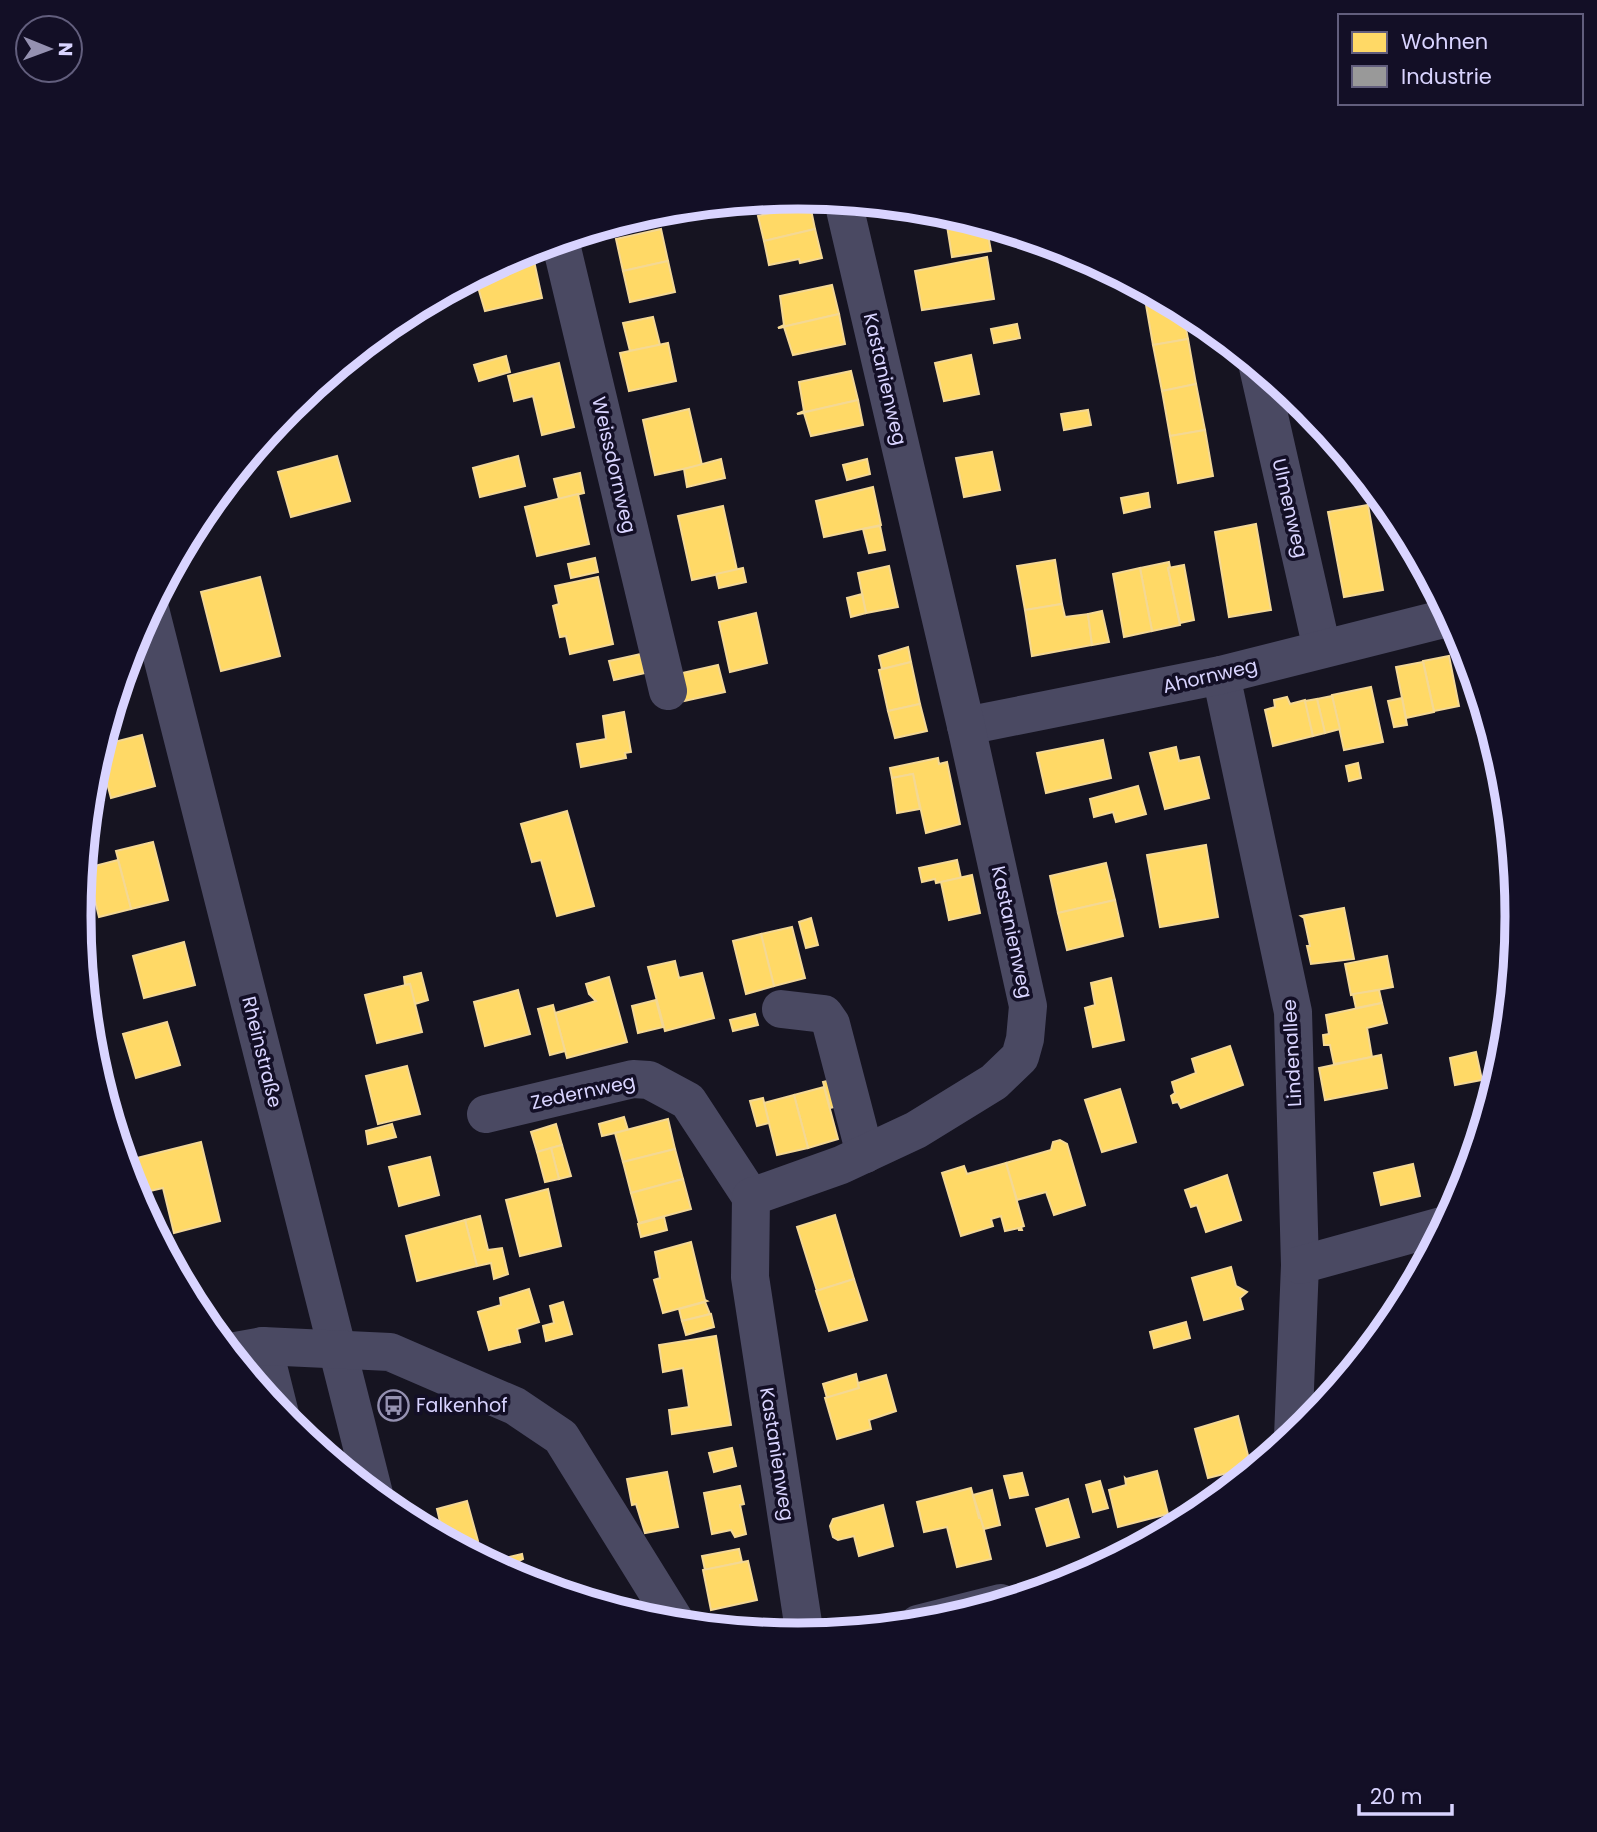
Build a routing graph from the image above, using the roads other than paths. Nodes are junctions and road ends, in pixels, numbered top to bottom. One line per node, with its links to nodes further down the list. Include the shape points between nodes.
1 (845, 210): 9 (street, Kastanienweg)
2 (562, 249): 8 (street, Weissdornweg)
3 (1261, 381): 6 (street, Ulmenweg)
4 (1441, 620): 6 (street, Ahornweg)
5 (154, 625): 17 (street, Rheinstraße)
6 (1322, 649): 7 (street, Ahornweg)
7 (1221, 675): 9 (street, Ahornweg); 15 (street, Lindenallee, via 1293,1012)
8 (668, 691)
9 (966, 726): 12 (street, Kastanienweg, via 1028,1006 1025,1039 1020,1057 994,1082 916,1130)
10 (781, 1009): 12 (street, via 824,1014 831,1024)
11 (485, 1114): 13 (street, Zedernweg, via 633,1079 649,1080 688,1101)
12 (865, 1154): 13 (street, Kastanienweg)
13 (751, 1197): 22 (street, Kastanienweg, via 750,1277)
14 (1433, 1229): 15 (street)
15 (1300, 1265): 19 (street, Lindenallee)
16 (246, 1349): 17 (street); 18 (street)
17 (336, 1349): 20 (street, Rheinstraße); 21 (street, via 390,1352 515,1406 561,1437)
18 (257, 1371)
19 (1294, 1421)
20 (370, 1478)
21 (669, 1611)
22 (803, 1624)

